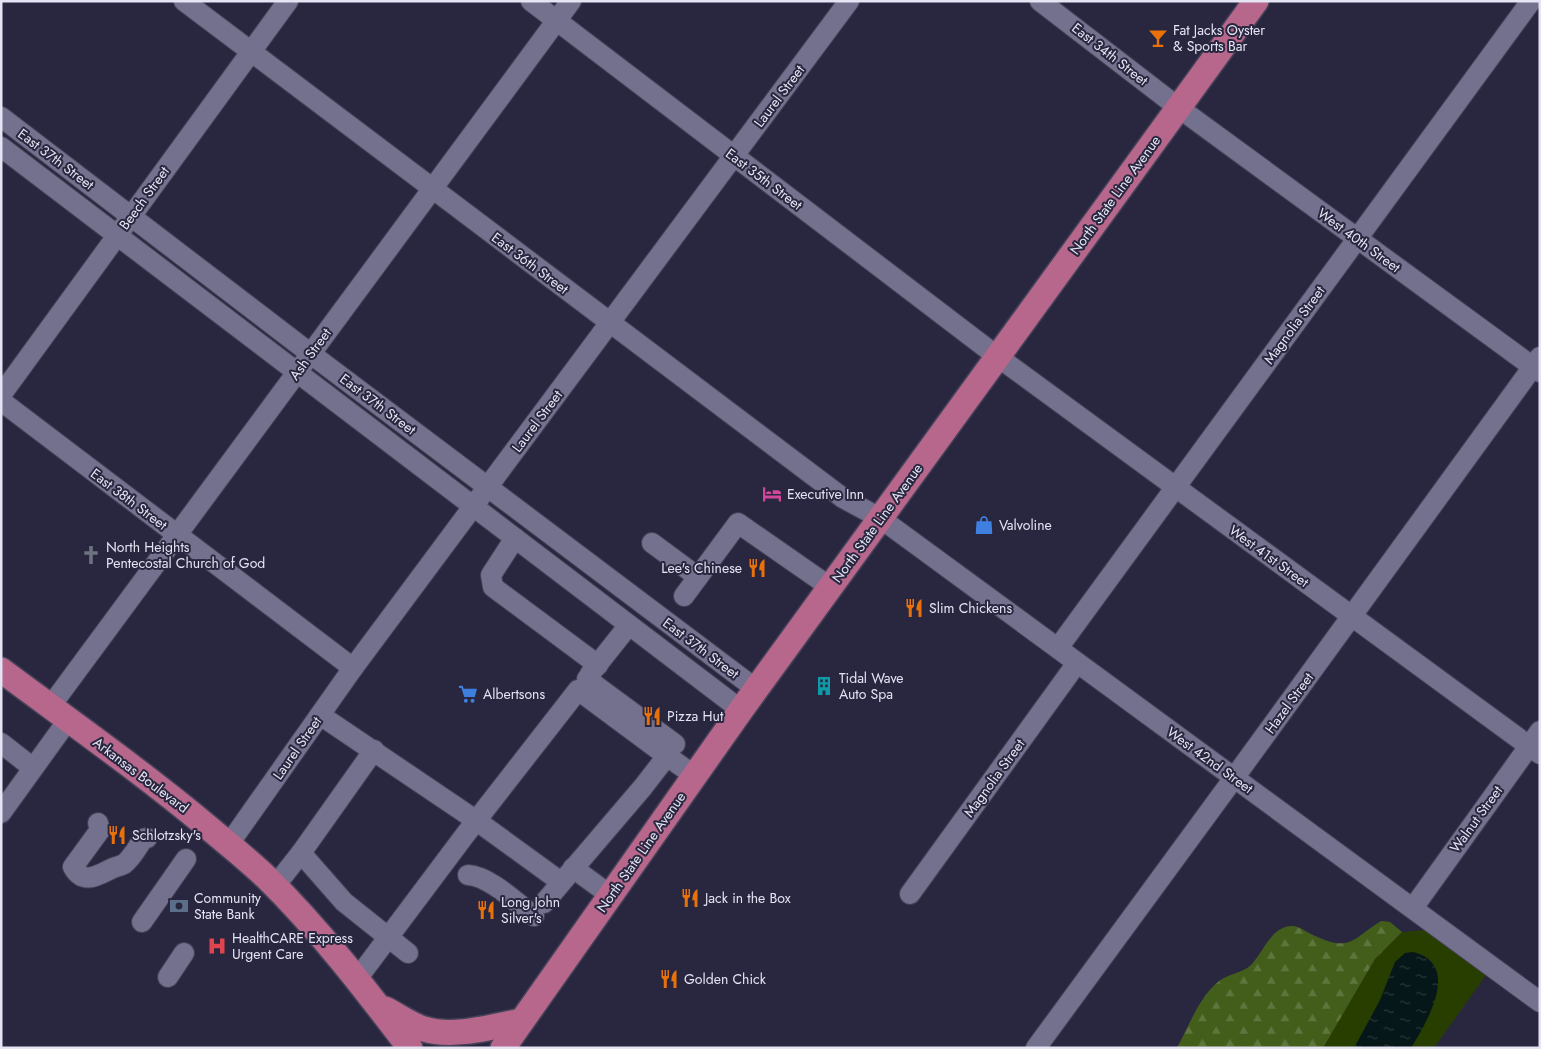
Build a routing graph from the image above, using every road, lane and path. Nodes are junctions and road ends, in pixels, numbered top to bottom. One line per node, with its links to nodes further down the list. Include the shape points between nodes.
1 (184, 1): 10 (street, East 36th Street)
2 (288, 1): 10 (street, Beech Street)
3 (531, 1): 9 (street, East 35th Street)
4 (571, 1): 9 (street, Ash Street)
5 (849, 1): 14 (street, Laurel Street)
6 (1040, 1): 11 (street, East 34th Street)
7 (1256, 1): 11 (main road, North State Line Avenue)
8 (1531, 1): 18 (street, Magnolia Street)
9 (556, 21): 14 (street, East 35th Street); 15 (street, Ash Street)
10 (252, 52): 15 (street, East 36th Street); 16 (street, Beech Street)
11 (1179, 108): 18 (street, West 40th Street); 21 (main road, North State Line Avenue)
12 (1, 117): 16 (street, East 37th Street)
13 (1, 147): 17 (street, East 37th Street)
14 (734, 156): 19 (street, Laurel Street); 21 (street, East 35th Street)
15 (432, 189): 19 (street, East 36th Street); 20 (street, Ash Street)
16 (131, 216): 17 (street, Beech Street); 20 (street, East 37th Street)
17 (117, 236): 23 (street, East 37th Street); 24 (street, Beech Street)
18 (1357, 239): 22 (street, West 40th Street); 27 (street, Magnolia Street)
19 (610, 322): 26 (street, Laurel Street); 29 (street, East 36th Street, via 843,498)
20 (311, 354): 23 (street, Ash Street); 26 (street, East 37th Street)
21 (998, 357): 27 (street, West 41st Street); 29 (main road, North State Line Avenue)
22 (1537, 365): 36 (street, Hazel Street)
23 (296, 373): 28 (street, East 37th Street); 30 (street, Ash Street)
24 (1, 395)
25 (1, 401): 30 (street, East 38th Street)
26 (488, 486): 28 (street, Laurel Street); 43 (street, East 37th Street)
27 (1176, 487): 36 (street, West 41st Street); 38 (street, Magnolia Street)
28 (474, 506): 31 (street, East 37th Street); 40 (street, Laurel Street)
29 (880, 518): 34 (main road, North State Line Avenue); 38 (street, West 42nd Street)
30 (177, 535): 40 (street, East 38th Street); 45 (street, Ash Street)
31 (516, 538): 37 (street, East 37th Street); 42 (street, via 491,575 493,587)
32 (652, 543): 33 (street)
33 (698, 577): 34 (street, via 738,523); 35 (street)
34 (830, 587): 43 (main road, North State Line Avenue)
35 (684, 596)
36 (1352, 616): 48 (street, West 41st Street); 53 (street, Hazel Street)
37 (629, 625): 42 (street); 44 (street, East 37th Street)
38 (1058, 648): 39 (street, West 42nd Street)
39 (1078, 663): 53 (street, West 42nd Street); 64 (street, Magnolia Street)
40 (353, 668): 46 (street, Laurel Street)
41 (1, 670): 45 (main road, Arkansas Boulevard)
42 (588, 678): 50 (street); 55 (street)
43 (756, 689): 44 (main road, North State Line Avenue)
44 (741, 710): 52 (main road, North State Line Avenue)
45 (59, 713): 51 (street, Ash Street); 58 (main road, Arkansas Boulevard, via 141,773)
46 (320, 715): 49 (street); 58 (street, Laurel Street)
47 (1, 743): 51 (street)
48 (1536, 744): 66 (street, Walnut Street)
49 (374, 750): 55 (street); 59 (street)
50 (671, 750): 52 (street); 62 (street)
51 (34, 768): 54 (street, Ash Street)
52 (695, 776): 65 (main road, North State Line Avenue)
53 (1234, 778): 66 (street, West 42nd Street); 79 (street, Hazel Street)
54 (1, 813)
55 (477, 821): 62 (street); 68 (street)
56 (98, 823): 57 (street, via 100,830 73,867 85,878 100,876 122,865)
57 (147, 838)
58 (229, 844): 63 (main road, Arkansas Boulevard)
59 (301, 853): 63 (street); 68 (street, via 340,898)
60 (186, 859): 67 (street)
61 (468, 875): 62 (street, via 539,909)
62 (567, 875): 65 (street)
63 (275, 886): 72 (main road, Arkansas Boulevard)
64 (910, 894)
65 (610, 895): 75 (main road, North State Line Avenue)
66 (1413, 908): 73 (street, West 42nd Street)
67 (142, 922)
68 (388, 938): 70 (street); 72 (street)
69 (184, 953): 71 (street)
70 (408, 953)
71 (168, 977)
72 (357, 978): 74 (main road, Arkansas Boulevard)
73 (1540, 1002)
74 (376, 1004): 75 (main road, via 423,1029 445,1033); 76 (main road, Arkansas Boulevard)
75 (521, 1021): 77 (main road, North State Line Avenue); 78 (main road)
76 (410, 1048)
77 (502, 1048)
78 (522, 1048)
79 (1036, 1048)

